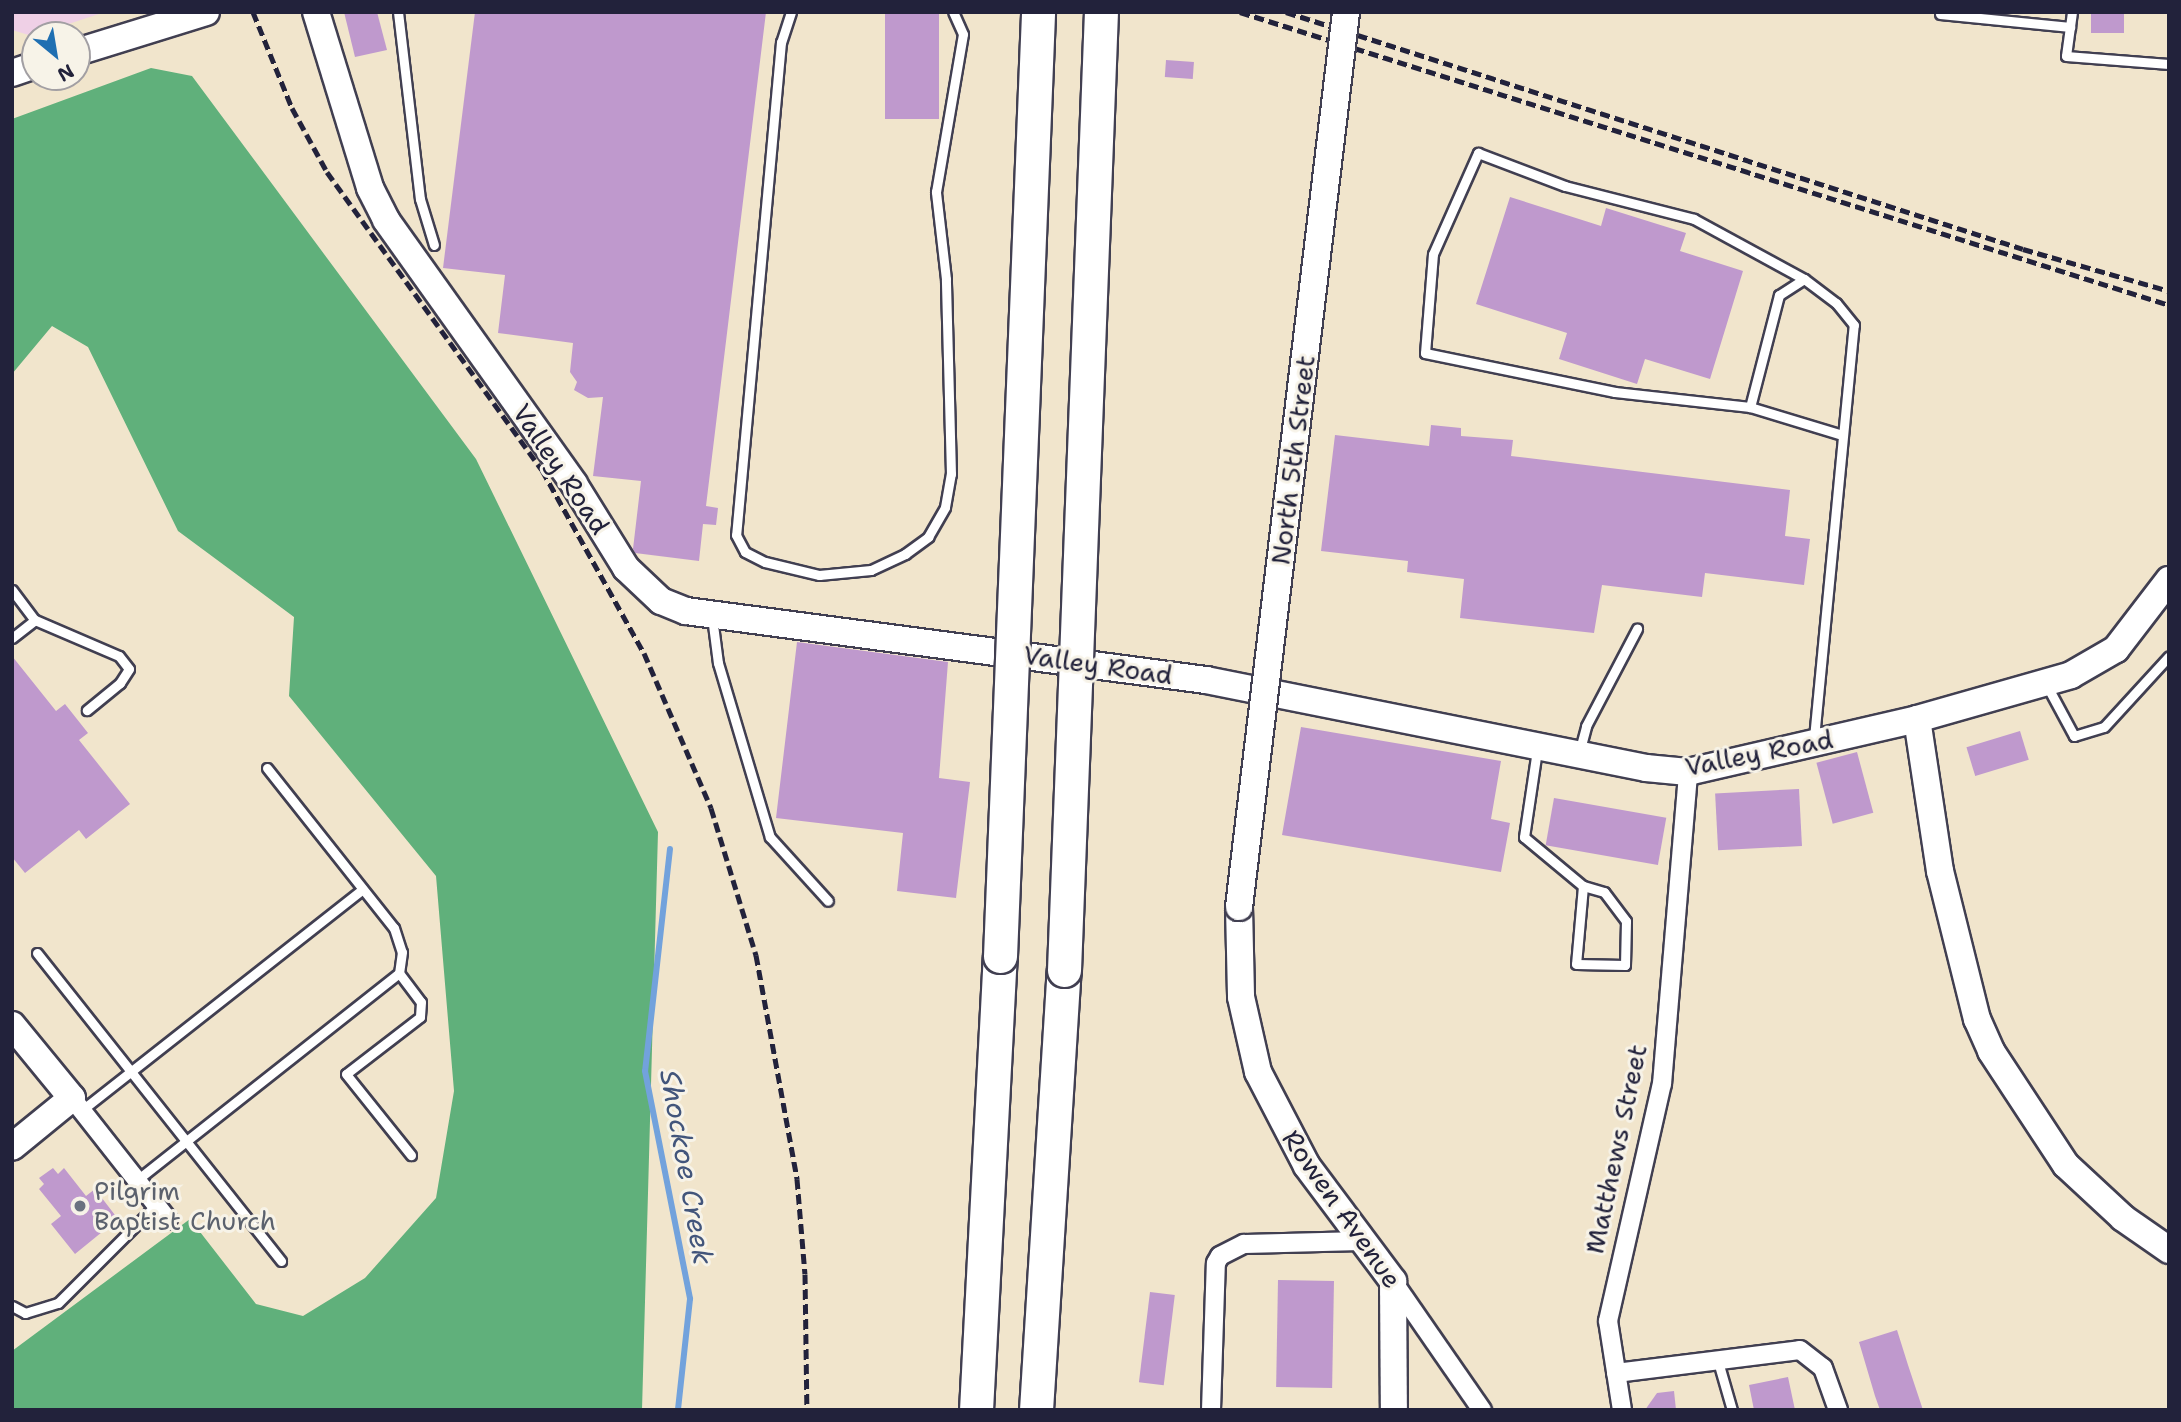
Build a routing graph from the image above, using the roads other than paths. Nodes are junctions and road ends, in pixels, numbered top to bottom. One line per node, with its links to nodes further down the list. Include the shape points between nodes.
1 (206, 12): 12 (street)
2 (316, 12): 20 (street, Valley Road, via 370,188 408,255 574,484 626,568 661,601)
3 (398, 12): 14 (lane, via 420,199)
4 (791, 12): 5 (lane, via 781,43 736,536 745,552 765,562 819,575 871,570 905,554 928,537 945,508 951,474 946,279 936,192 963,34)
5 (953, 12)
6 (1038, 12): 55 (highway, bridge, via 1000,956)
7 (1101, 12): 56 (highway, bridge, via 1065,970)
8 (1346, 12): 36 (street, North 5th Street, bridge)
9 (2072, 12): 11 (lane)
10 (1940, 14): 11 (lane)
11 (2070, 27): 13 (lane, via 2066,56)
12 (91, 48)
13 (2169, 64)
14 (434, 245)
15 (1804, 279): 16 (lane, via 1779,295); 16 (lane, via 1694,219 1565,186 1478,153 1433,254 1425,353 1615,393); 17 (lane, via 1836,303 1854,326)
16 (1750, 407): 17 (lane)
17 (1842, 435): 28 (lane)
18 (2169, 580): 25 (street, Valley Road, via 2116,649 2095,664)
19 (12, 590): 21 (lane)
20 (712, 615): 29 (street, Valley Road, via 1206,680); 35 (lane, via 718,663 770,837)
21 (35, 620): 23 (lane); 26 (lane, via 119,656 129,669 120,683)
22 (1637, 629): 30 (lane, via 1586,726)
23 (12, 638)
24 (2169, 656): 25 (lane, via 2104,727 2074,736)
25 (2045, 682): 27 (street, Valley Road)
26 (87, 710)
27 (1917, 719): 28 (street, Valley Road); 49 (street, via 1940,871 1977,1018 1990,1051 2066,1165 2123,1218)
28 (1813, 743): 32 (street, Valley Road)
29 (1538, 744): 30 (street, Valley Road); 33 (lane, via 1524,837)
30 (1579, 752): 32 (street, Valley Road)
31 (267, 768): 34 (lane)
32 (1688, 772): 54 (street, Matthews Street, via 1662,1084 1611,1301 1610,1342)
33 (1583, 886): 33 (lane, via 1576,964 1625,965 1626,921 1605,892)
34 (363, 888): 38 (lane, via 394,928 402,952); 40 (lane)
35 (828, 901)
36 (1239, 907): 48 (street, Rowen Avenue, via 1241,997 1258,1072 1307,1166)
37 (37, 953): 40 (lane)
38 (399, 973): 42 (lane); 44 (lane, via 421,1002 420,1017 346,1074)
39 (12, 1025): 41 (street)
40 (131, 1073): 41 (lane); 42 (lane)
41 (77, 1104): 43 (street); 45 (street)
42 (184, 1142): 45 (lane); 50 (lane)
43 (12, 1147)
44 (411, 1155)
45 (137, 1180): 46 (street)
46 (156, 1205): 47 (street); 52 (lane, via 58,1303 25,1313)
47 (168, 1220)
48 (1362, 1241): 51 (street, Rowen Avenue); 57 (street, via 1244,1244 1226,1249 1216,1263)
49 (2169, 1250)
50 (281, 1261)
51 (1393, 1282): 58 (street); 59 (street, Rowen Avenue)
52 (12, 1306)
53 (1717, 1359): 54 (street); 61 (lane); 62 (street, via 1782,1349 1807,1353 1823,1368)
54 (1616, 1373): 60 (street, Matthews Street)
55 (976, 1410)
56 (1036, 1410)
57 (1211, 1410)
58 (1394, 1410)
59 (1482, 1410)
60 (1622, 1410)
61 (1732, 1410)
62 (1838, 1410)

